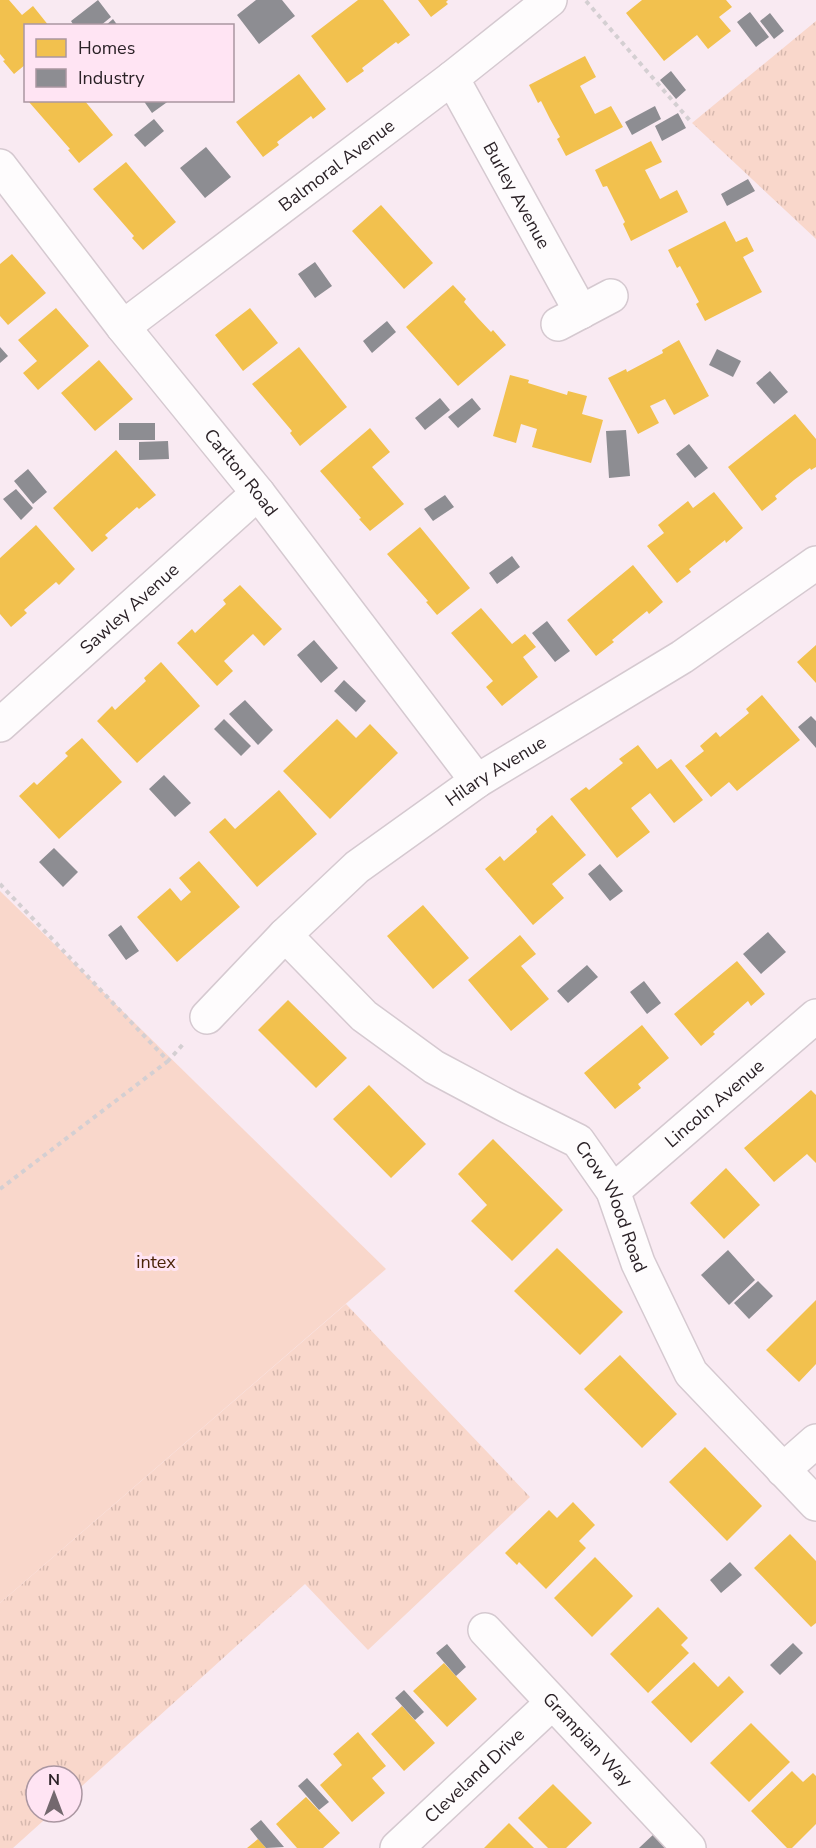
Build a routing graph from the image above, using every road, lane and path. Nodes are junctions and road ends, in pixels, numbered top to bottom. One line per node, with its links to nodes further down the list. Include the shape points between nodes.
1 (550, 0): 3 (street, Balmoral Avenue)
2 (585, 0): 4 (path)
3 (452, 78): 6 (street, Burley Avenue, via 569,318); 7 (street, Balmoral Avenue)
4 (692, 123)
5 (5, 182): 7 (street, Carlton Road)
6 (611, 296)
7 (123, 327): 8 (street, Carlton Road)
8 (258, 493): 10 (street, Sawley Avenue); 11 (street, Carlton Road)
9 (816, 563): 11 (street, Hilary Avenue, via 682,657)
10 (0, 725)
11 (477, 781): 13 (street, Hilary Avenue, via 357,867)
12 (0, 884): 16 (path)
13 (285, 934): 15 (street, Hilary Avenue); 18 (street, Crow Wood Road, via 364,1016 434,1067 578,1141)
14 (816, 1016): 18 (street, Lincoln Avenue)
15 (207, 1017): 16 (path)
16 (168, 1061): 17 (path)
17 (0, 1189)
18 (613, 1191): 20 (street, Crow Wood Road, via 638,1263 691,1373)
19 (816, 1441): 20 (street)
20 (783, 1470): 21 (street, Crow Wood Road)
21 (816, 1504)
22 (485, 1630): 23 (street, Grampian Way)
23 (552, 1703): 24 (street, Cleveland Drive); 25 (street, Grampian Way)
24 (398, 1848)
25 (689, 1848)

